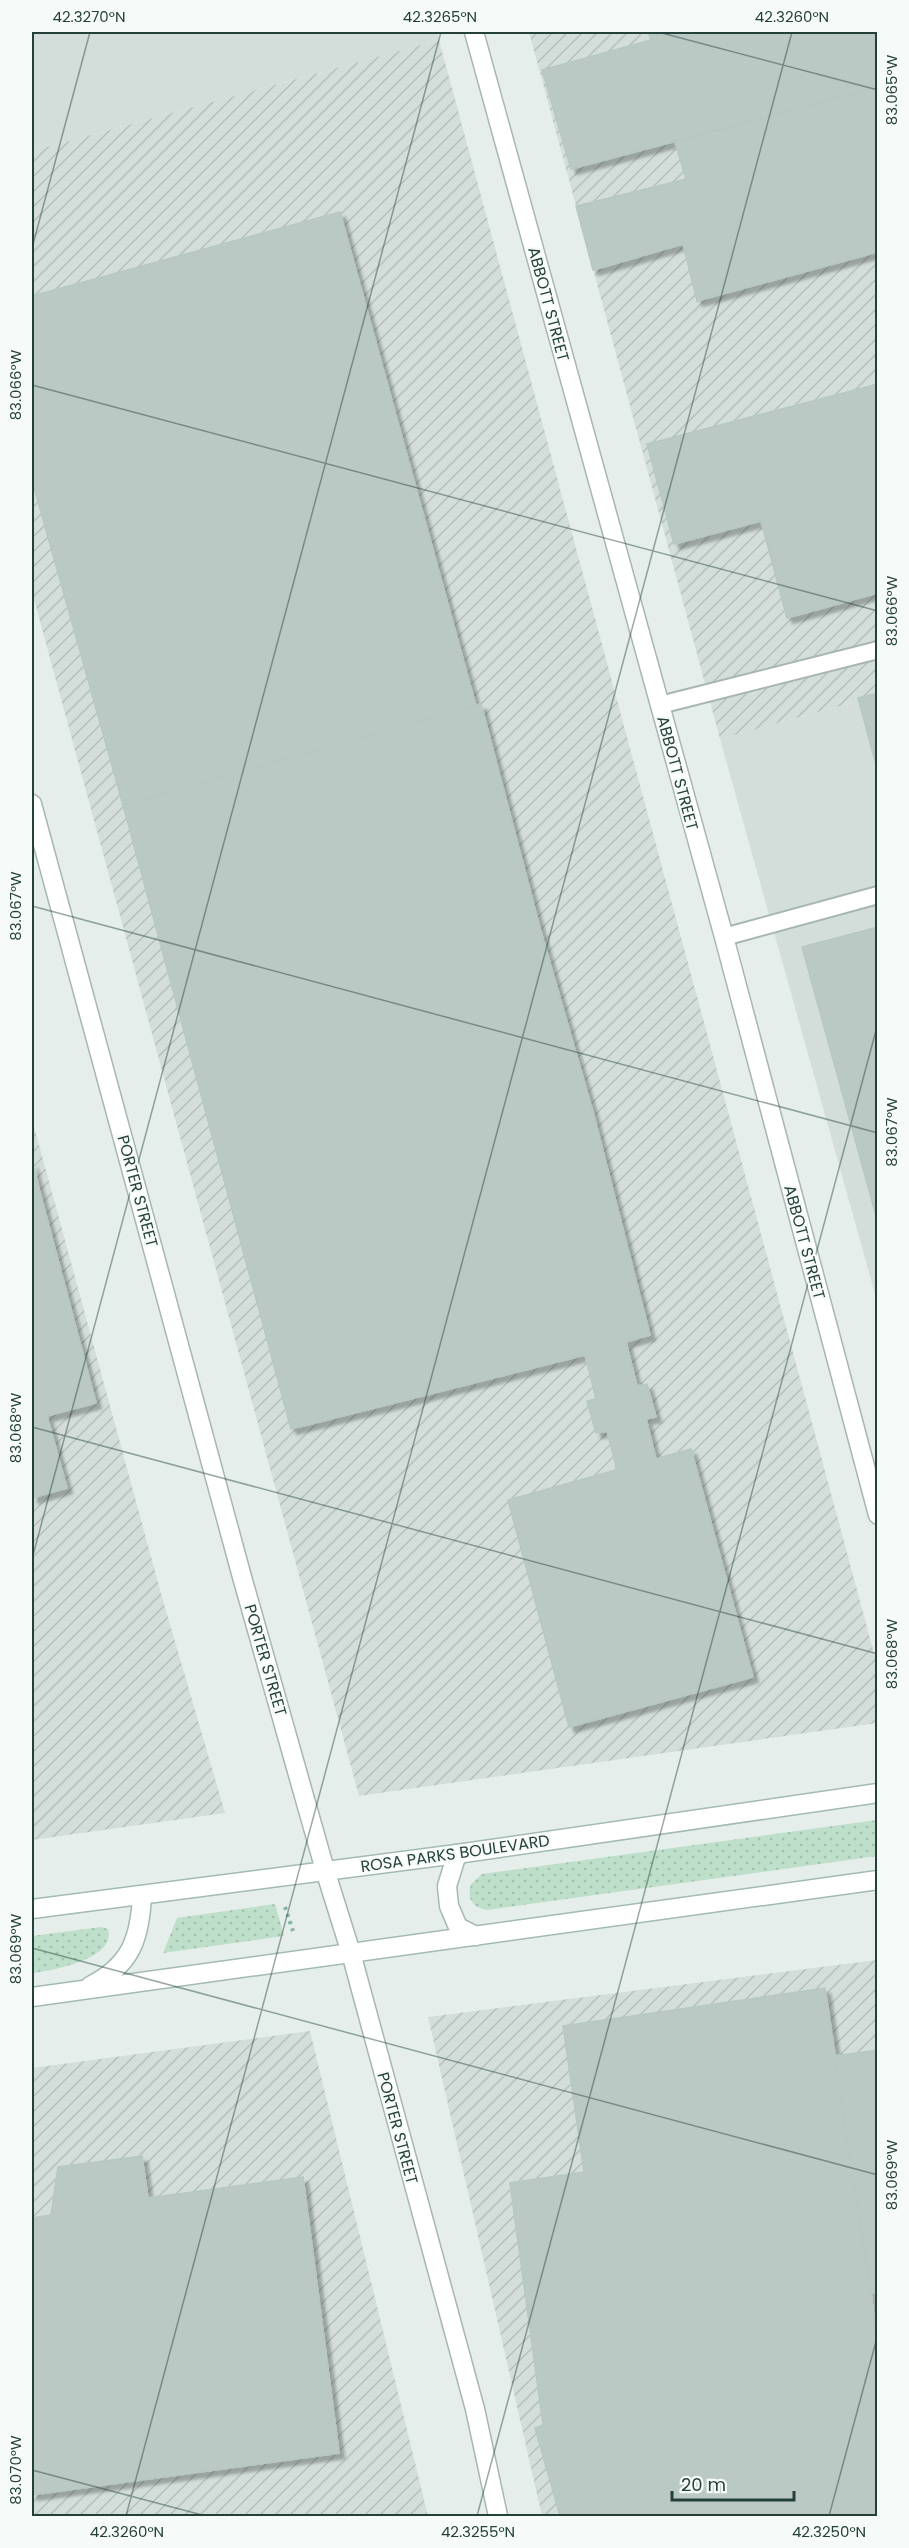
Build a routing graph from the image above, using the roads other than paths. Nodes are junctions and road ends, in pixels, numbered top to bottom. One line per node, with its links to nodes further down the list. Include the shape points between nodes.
1 (474, 32): 3 (street, ABBOTT STREET)
2 (878, 650): 3 (lane)
3 (660, 705): 6 (street, ABBOTT STREET)
4 (32, 804): 10 (street, PORTER STREET)
5 (878, 895): 6 (lane)
6 (724, 937): 7 (street, ABBOTT STREET)
7 (878, 1515)
8 (878, 1793): 9 (street, ROSA PARKS BOULEVARD)
9 (457, 1854): 10 (street, ROSA PARKS BOULEVARD); 14 (street, via 447,1886 448,1906 458,1927)
10 (325, 1870): 12 (street, ROSA PARKS BOULEVARD); 15 (street, PORTER STREET)
11 (878, 1880): 14 (street)
12 (142, 1895): 13 (street, ROSA PARKS BOULEVARD); 16 (street, via 141,1924 123,1961 107,1977)
13 (32, 1909)
14 (476, 1936): 15 (street)
15 (351, 1953): 16 (street); 18 (street, PORTER STREET, via 475,2409)
16 (80, 1991): 17 (street)
17 (32, 1997)
18 (498, 2517)

